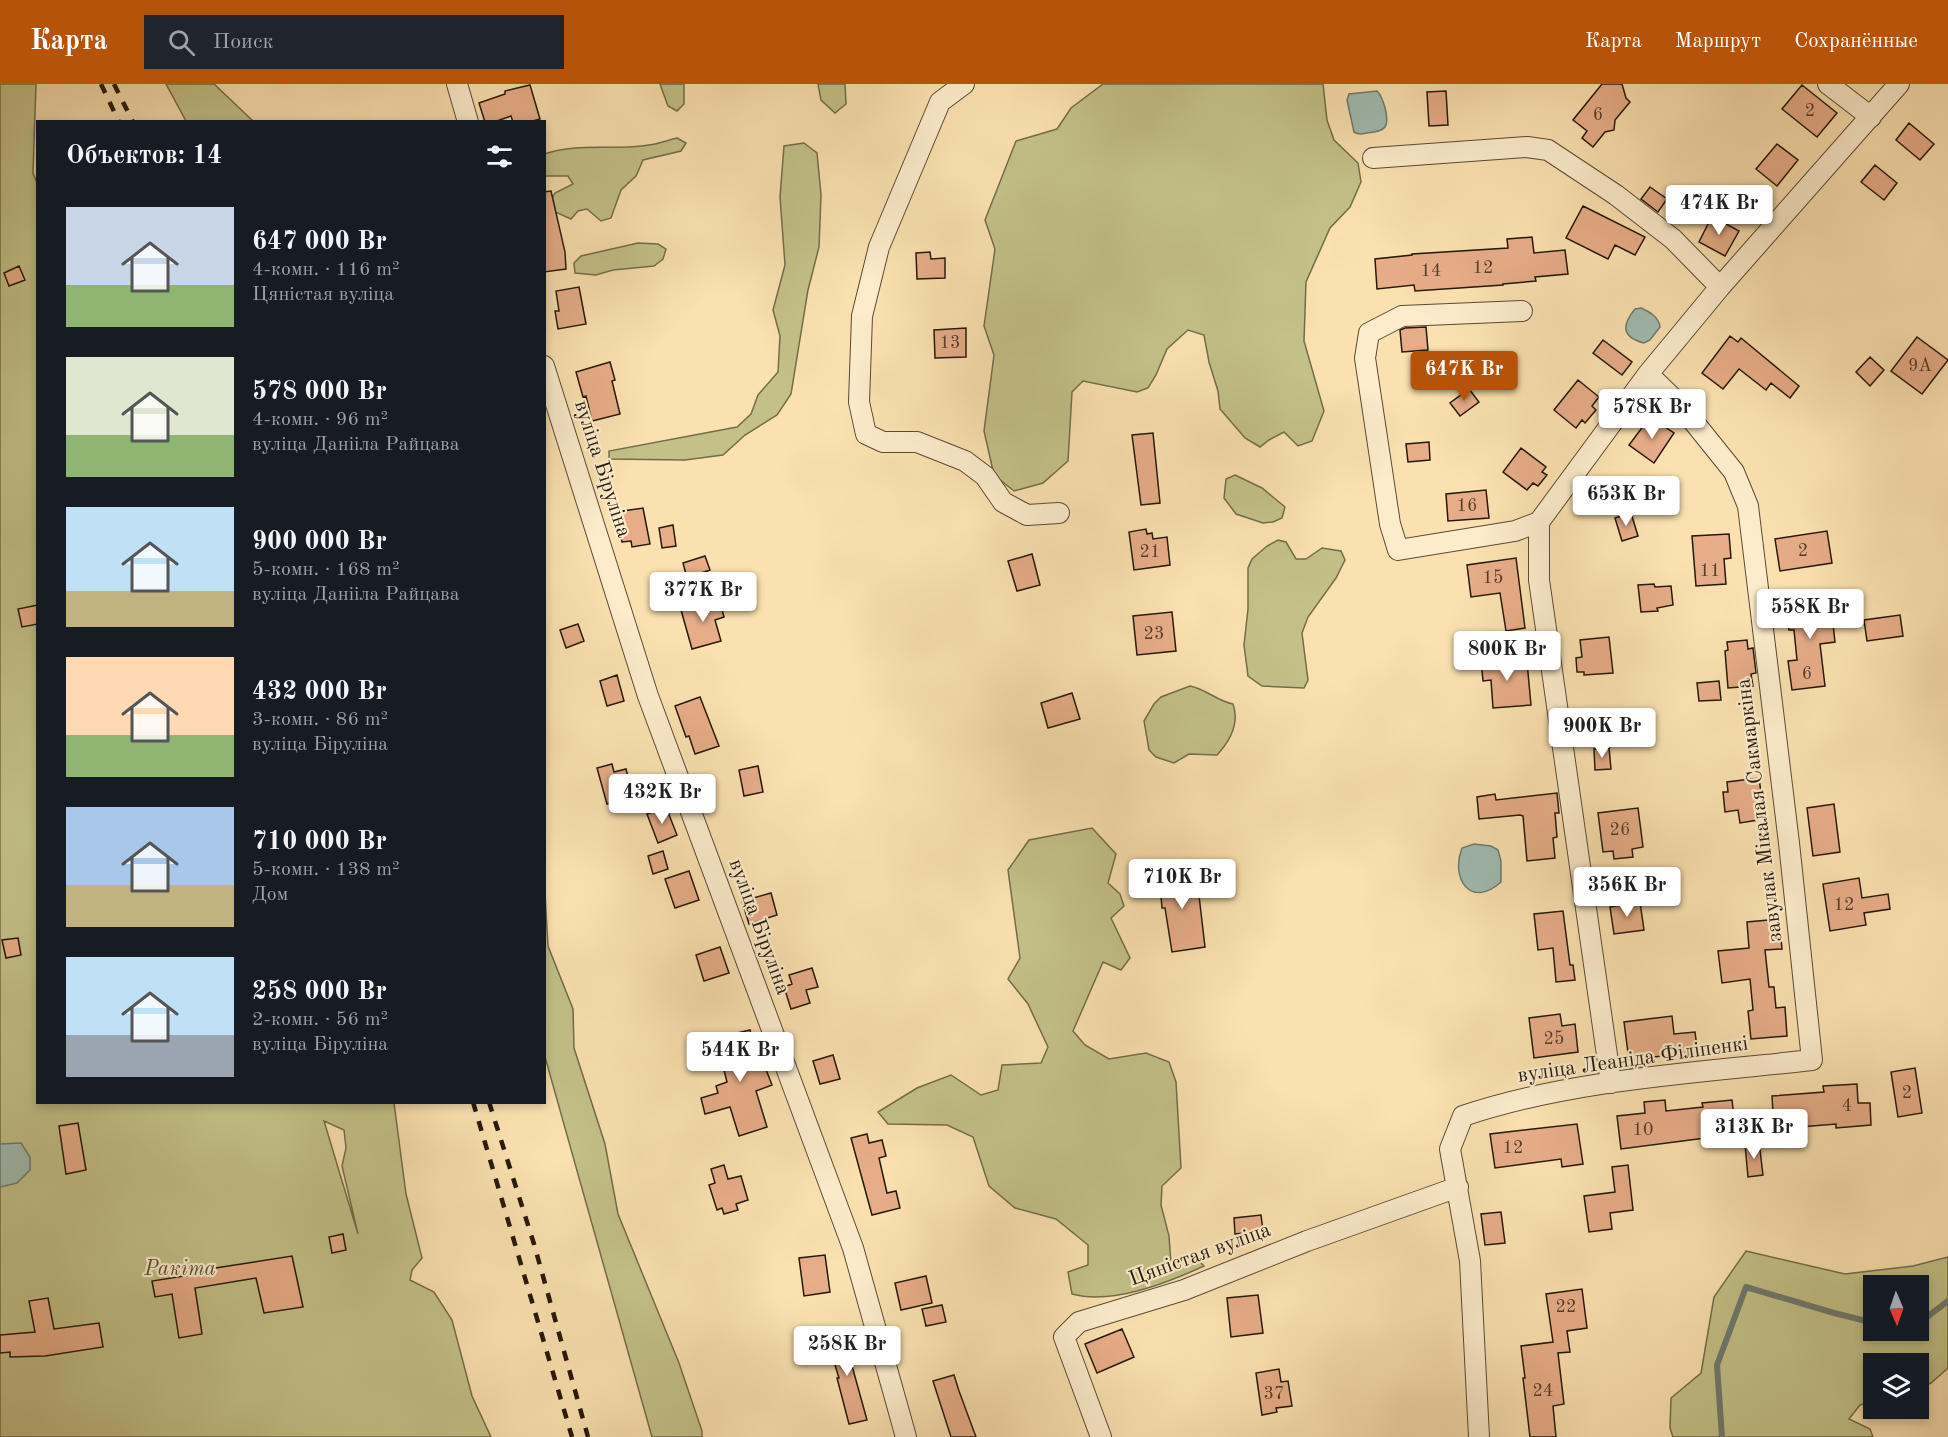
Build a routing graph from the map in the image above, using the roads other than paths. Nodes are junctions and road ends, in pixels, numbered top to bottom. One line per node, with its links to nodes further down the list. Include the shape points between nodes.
1 (457, 84): 6 (street)
2 (964, 84): 12 (street, via 940,102 879,247 862,316 859,402 866,434 883,442 917,442 965,461 985,476 1003,502 1027,515)
3 (1828, 84): 5 (street)
4 (1899, 84): 5 (street)
5 (1871, 117): 8 (street)
6 (467, 120)
7 (1373, 158): 8 (street, via 1527,147 1548,150 1673,239)
8 (1720, 287): 11 (street)
9 (1522, 311): 13 (street, via 1402,316 1369,333 1365,358 1390,524 1398,550 1515,531)
10 (546, 372): 17 (street, вуліца Біруліна, via 648,696 853,1248)
11 (1648, 374): 13 (street); 14 (street, завулак Мікалая Сакмаркіна, via 1681,406 1734,471 1748,506)
12 (1059, 513)
13 (1539, 522): 15 (street, via 1539,580)
14 (1812, 1060): 15 (street, вуліца Леаніда Філіпенкі)
15 (1611, 1083): 16 (street, вуліца Леаніда Філіпенкі, via 1502,1103 1463,1116 1450,1149)
16 (1458, 1186): 18 (street, Цяністая вуліца, via 1184,1290 1079,1322 1064,1337); 19 (street, via 1470,1261)
17 (906, 1437)
18 (1101, 1437)
19 (1479, 1437)

